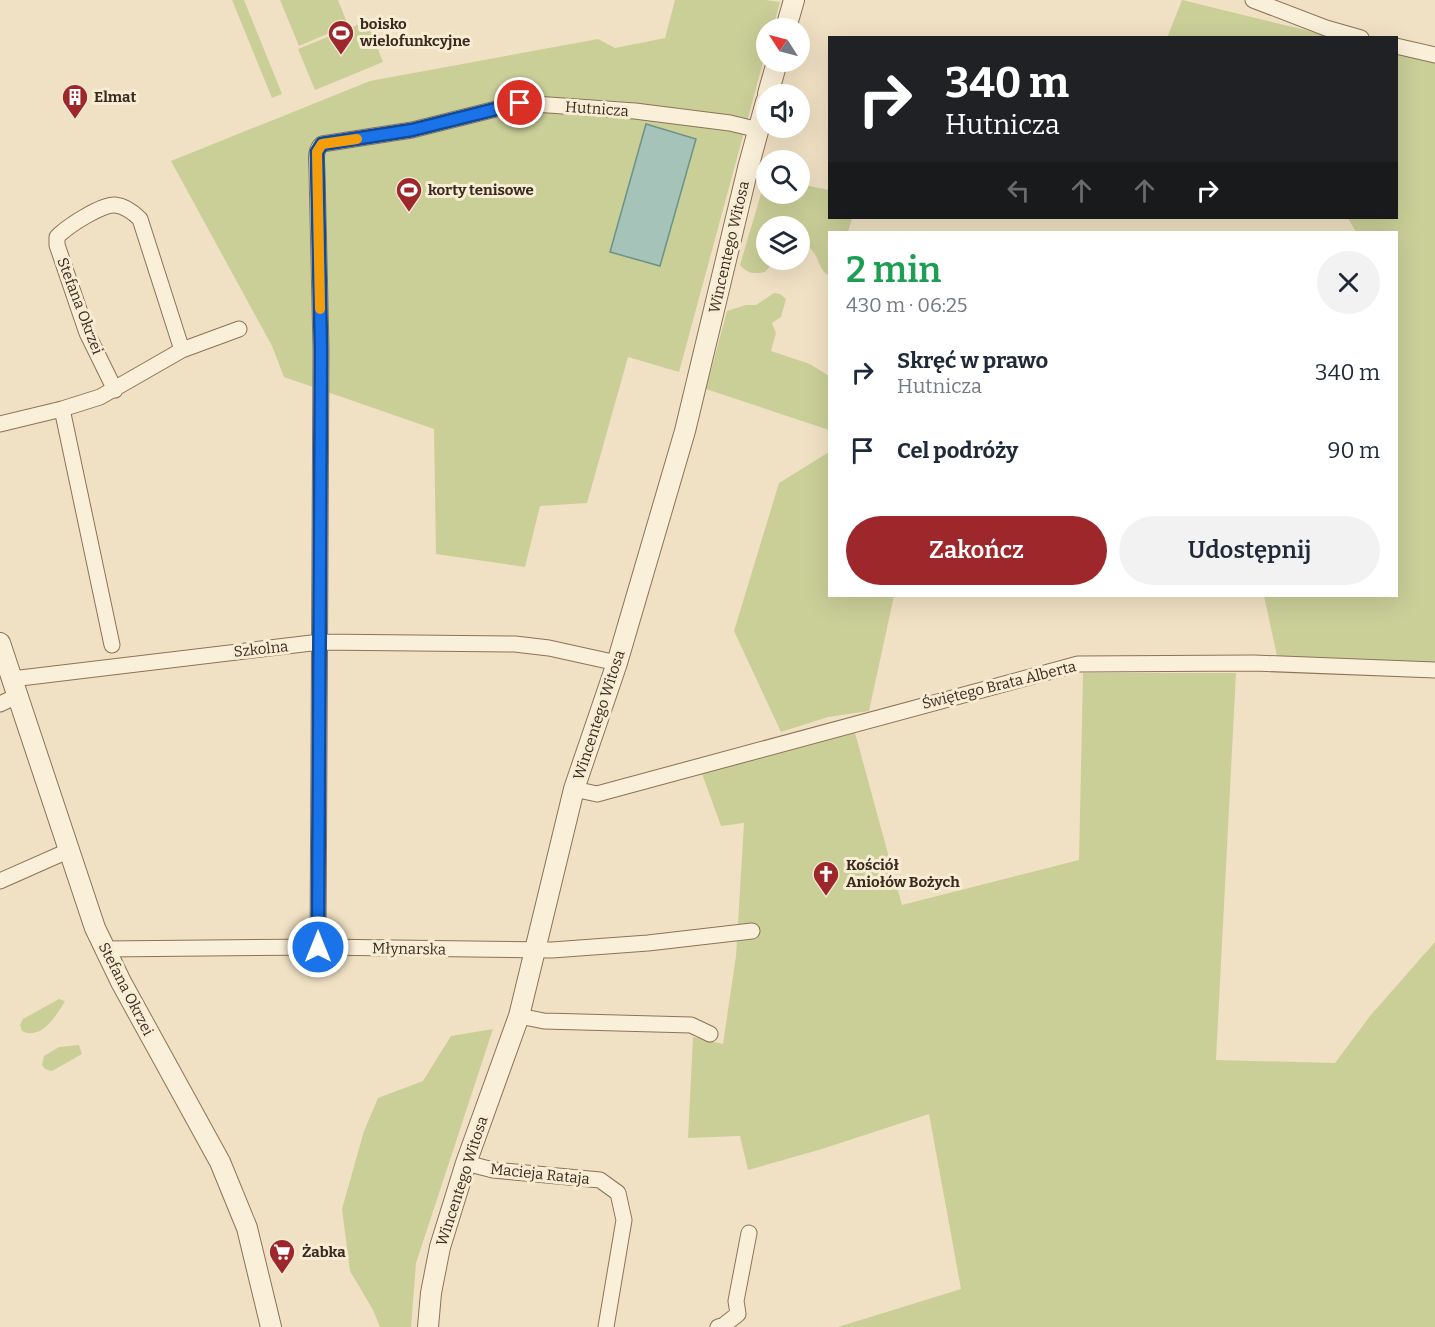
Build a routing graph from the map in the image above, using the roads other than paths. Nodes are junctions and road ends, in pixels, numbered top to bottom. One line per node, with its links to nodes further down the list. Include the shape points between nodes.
1 (794, 0): 3 (street)
2 (1252, 0): 4 (street)
3 (789, 18)
4 (1354, 36)
5 (1398, 46): 6 (street)
6 (1435, 55)
7 (756, 129): 14 (street, Hutnicza, via 635,111 513,104 412,130 322,144 317,152)
8 (757, 138): 17 (street, Wincentego Witosa, via 685,432)
9 (239, 329): 10 (street)
10 (182, 350): 11 (street); 11 (street, Stefana Okrzei, via 140,219 125,207 111,205 88,215 60,234 57,245 87,333)
11 (115, 390): 12 (street)
12 (62, 409): 13 (street); 16 (street)
13 (0, 424)
14 (320, 642): 17 (street, Szkolna, via 515,644); 19 (street, Szkolna); 24 (street)
15 (0, 643): 19 (street, Stefana Okrzei)
16 (112, 645)
17 (617, 663): 20 (street, Wincentego Witosa)
18 (1435, 670): 20 (street, Świętego Brata Alberta, via 1254,663 1078,664 597,794)
19 (10, 693): 21 (street, Stefana Okrzei)
20 (574, 789): 26 (street, Wincentego Witosa)
21 (70, 850): 22 (street); 25 (street, Stefana Okrzei)
22 (0, 881)
23 (752, 931): 26 (street, Młynarska, via 648,944)
24 (318, 947): 25 (street, Młynarska); 26 (street, Młynarska)
25 (105, 949): 31 (street, Stefana Okrzei, via 220,1162 247,1228)
26 (534, 951): 27 (street, Wincentego Witosa)
27 (519, 1016): 28 (street, via 544,1021 691,1025); 29 (street, Wincentego Witosa)
28 (710, 1034)
29 (466, 1163): 32 (street, Wincentego Witosa, via 440,1247); 33 (street, Macieja Rataja, via 493,1170 600,1180 618,1193 624,1220)
30 (749, 1233): 34 (street, via 736,1301 738,1314)
31 (271, 1327)
32 (428, 1327)
33 (606, 1327)
34 (718, 1327)

